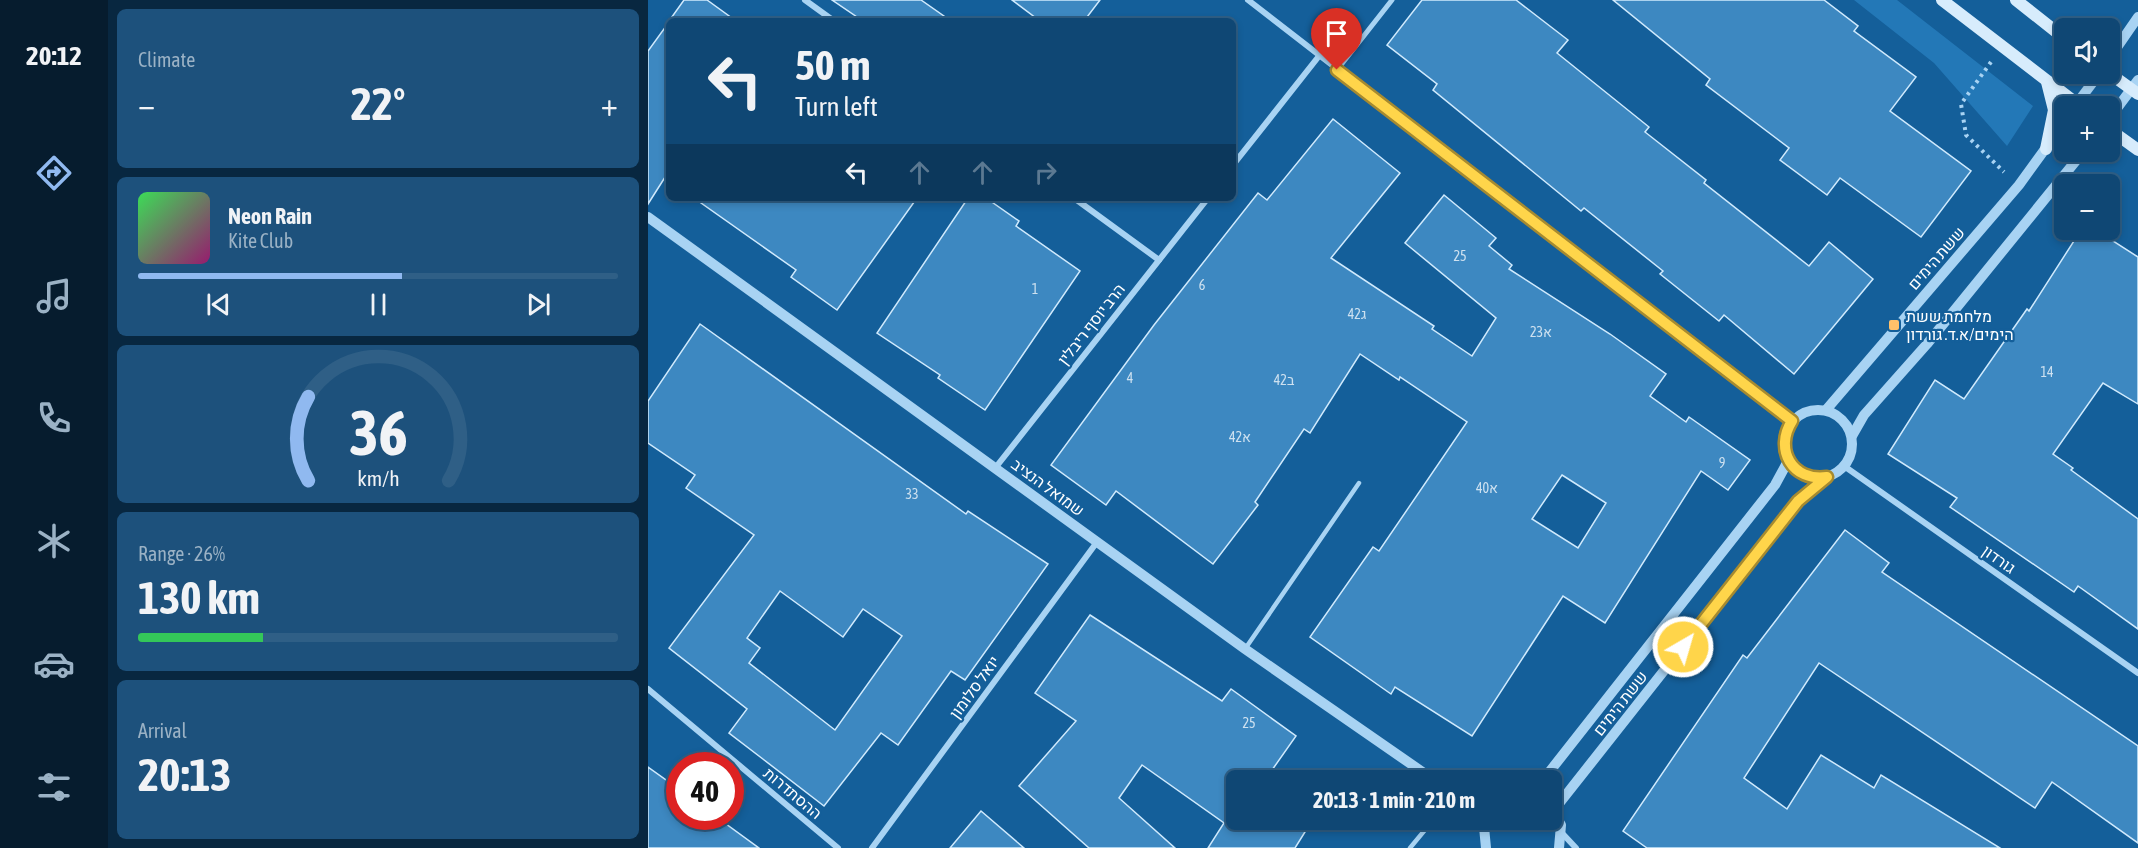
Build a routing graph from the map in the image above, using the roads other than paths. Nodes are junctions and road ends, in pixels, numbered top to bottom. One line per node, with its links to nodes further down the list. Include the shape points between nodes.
1 (805, 0): 7 (street)
2 (1248, 0): 10 (street)
3 (1392, 0): 11 (street)
4 (1942, 0): 13 (main road)
5 (2016, 0): 8 (main road)
6 (2138, 17): 9 (street)
7 (830, 18)
8 (2054, 30)
9 (2120, 43)
10 (1318, 56): 11 (street); 21 (street)
11 (1337, 70): 28 (street)
12 (2120, 79): 14 (main road)
13 (2047, 82): 15 (main road); 19 (main road, via 2054,110)
14 (2136, 88): 16 (street)
15 (2064, 96)
16 (2120, 106)
17 (2054, 137): 19 (street, ששת הימים)
18 (2120, 137): 20 (main road)
19 (2046, 149): 27 (street, ששת הימים)
20 (2138, 150)
21 (1236, 161)
22 (2075, 162): 29 (street, via 1864,415)
23 (1078, 201): 26 (street)
24 (1206, 201): 26 (street, הרב יוסף ריבלין)
25 (648, 216): 32 (street, שמואל הנציב)
26 (1159, 260): 32 (street, הרב יוסף ריבלין)
27 (1826, 410): 28 (street, via 1807,411); 29 (street, via 1843,419)
28 (1792, 421): 30 (street, via 1784,436)
29 (1852, 436): 31 (street, via 1851,452)
30 (1788, 461): 33 (street, via 1805,476); 40 (street, ששת הימים, via 1775,485)
31 (1844, 466): 33 (street); 37 (street, גורדון)
32 (996, 467): 35 (street, שמואל הנציב)
33 (1827, 477): 41 (street, ששת הימים, via 1798,501)
34 (1359, 483): 36 (lane)
35 (1097, 542): 36 (street, שמואל הנציב); 46 (street, יואל סלומון)
36 (1245, 649): 39 (street, שמואל הנציב)
37 (2138, 673)
38 (648, 689): 45 (street, ההסתדרות)
39 (1421, 770)
40 (1551, 770)
41 (1562, 796)
42 (1425, 830): 47 (lane)
43 (1485, 830): 48 (street)
44 (1562, 832): 49 (street); 50 (street)
45 (838, 848)
46 (872, 848)
47 (1410, 848)
48 (1486, 848)
49 (1559, 848)
50 (1576, 848)

